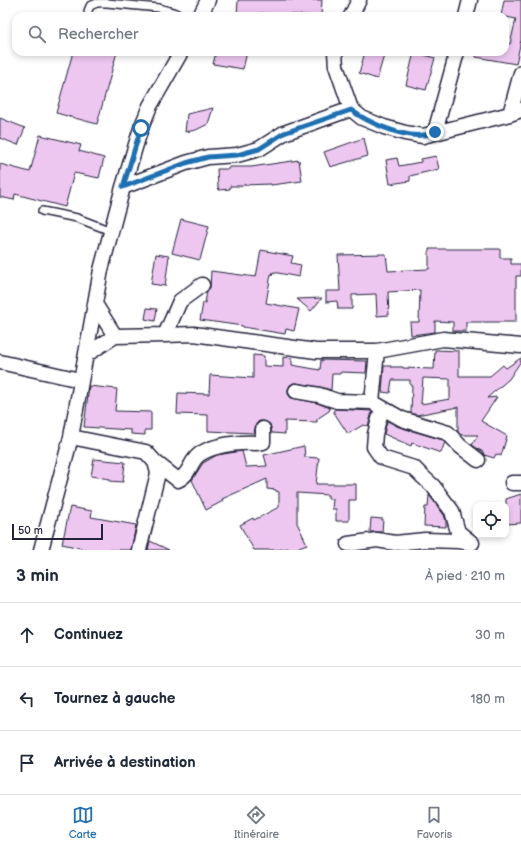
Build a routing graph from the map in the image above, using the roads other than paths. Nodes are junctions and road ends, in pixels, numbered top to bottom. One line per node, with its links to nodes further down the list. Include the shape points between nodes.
1 (208, 0): 6 (street)
2 (358, 0): 7 (street)
3 (470, 0): 8 (street)
4 (88, 11): 5 (lane, via 90,6 97,3 107,3 159,8)
5 (173, 12)
6 (202, 12)
7 (353, 12)
8 (467, 12)
9 (179, 56): 16 (street, via 150,106)
10 (335, 56): 13 (street, via 336,66)
11 (457, 56): 15 (street)
12 (521, 73): 14 (street)
13 (351, 110): 15 (street, via 362,118 405,133 423,136); 16 (street, via 284,133 259,149 186,163)
14 (515, 112): 15 (street)
15 (435, 132)
16 (123, 187): 18 (street)
17 (42, 211): 18 (lane, via 77,218)
18 (111, 231): 20 (street)
19 (202, 285): 21 (street, via 180,301)
20 (95, 304): 22 (street); 25 (street)
21 (166, 335): 22 (street); 24 (street, via 194,334 316,351)
22 (115, 336): 25 (street)
23 (521, 346): 24 (street, via 443,339)
24 (377, 351): 29 (street)
25 (86, 355): 27 (street)
26 (0, 362): 27 (street)
27 (80, 380): 31 (street)
28 (296, 391): 29 (street, via 337,401)
29 (377, 405): 32 (street, via 402,419 448,433); 35 (street, via 374,447 385,459 414,468 433,486 452,511 458,532)
30 (263, 429): 33 (street, via 263,442 215,446 198,455 184,477 178,480)
31 (71, 437): 33 (street, via 146,452); 36 (street)
32 (478, 460)
33 (155, 462): 37 (street, via 158,473)
34 (348, 544): 35 (street, via 377,540 395,543 425,540 458,541)
35 (476, 547)
36 (41, 550)
37 (139, 550)

